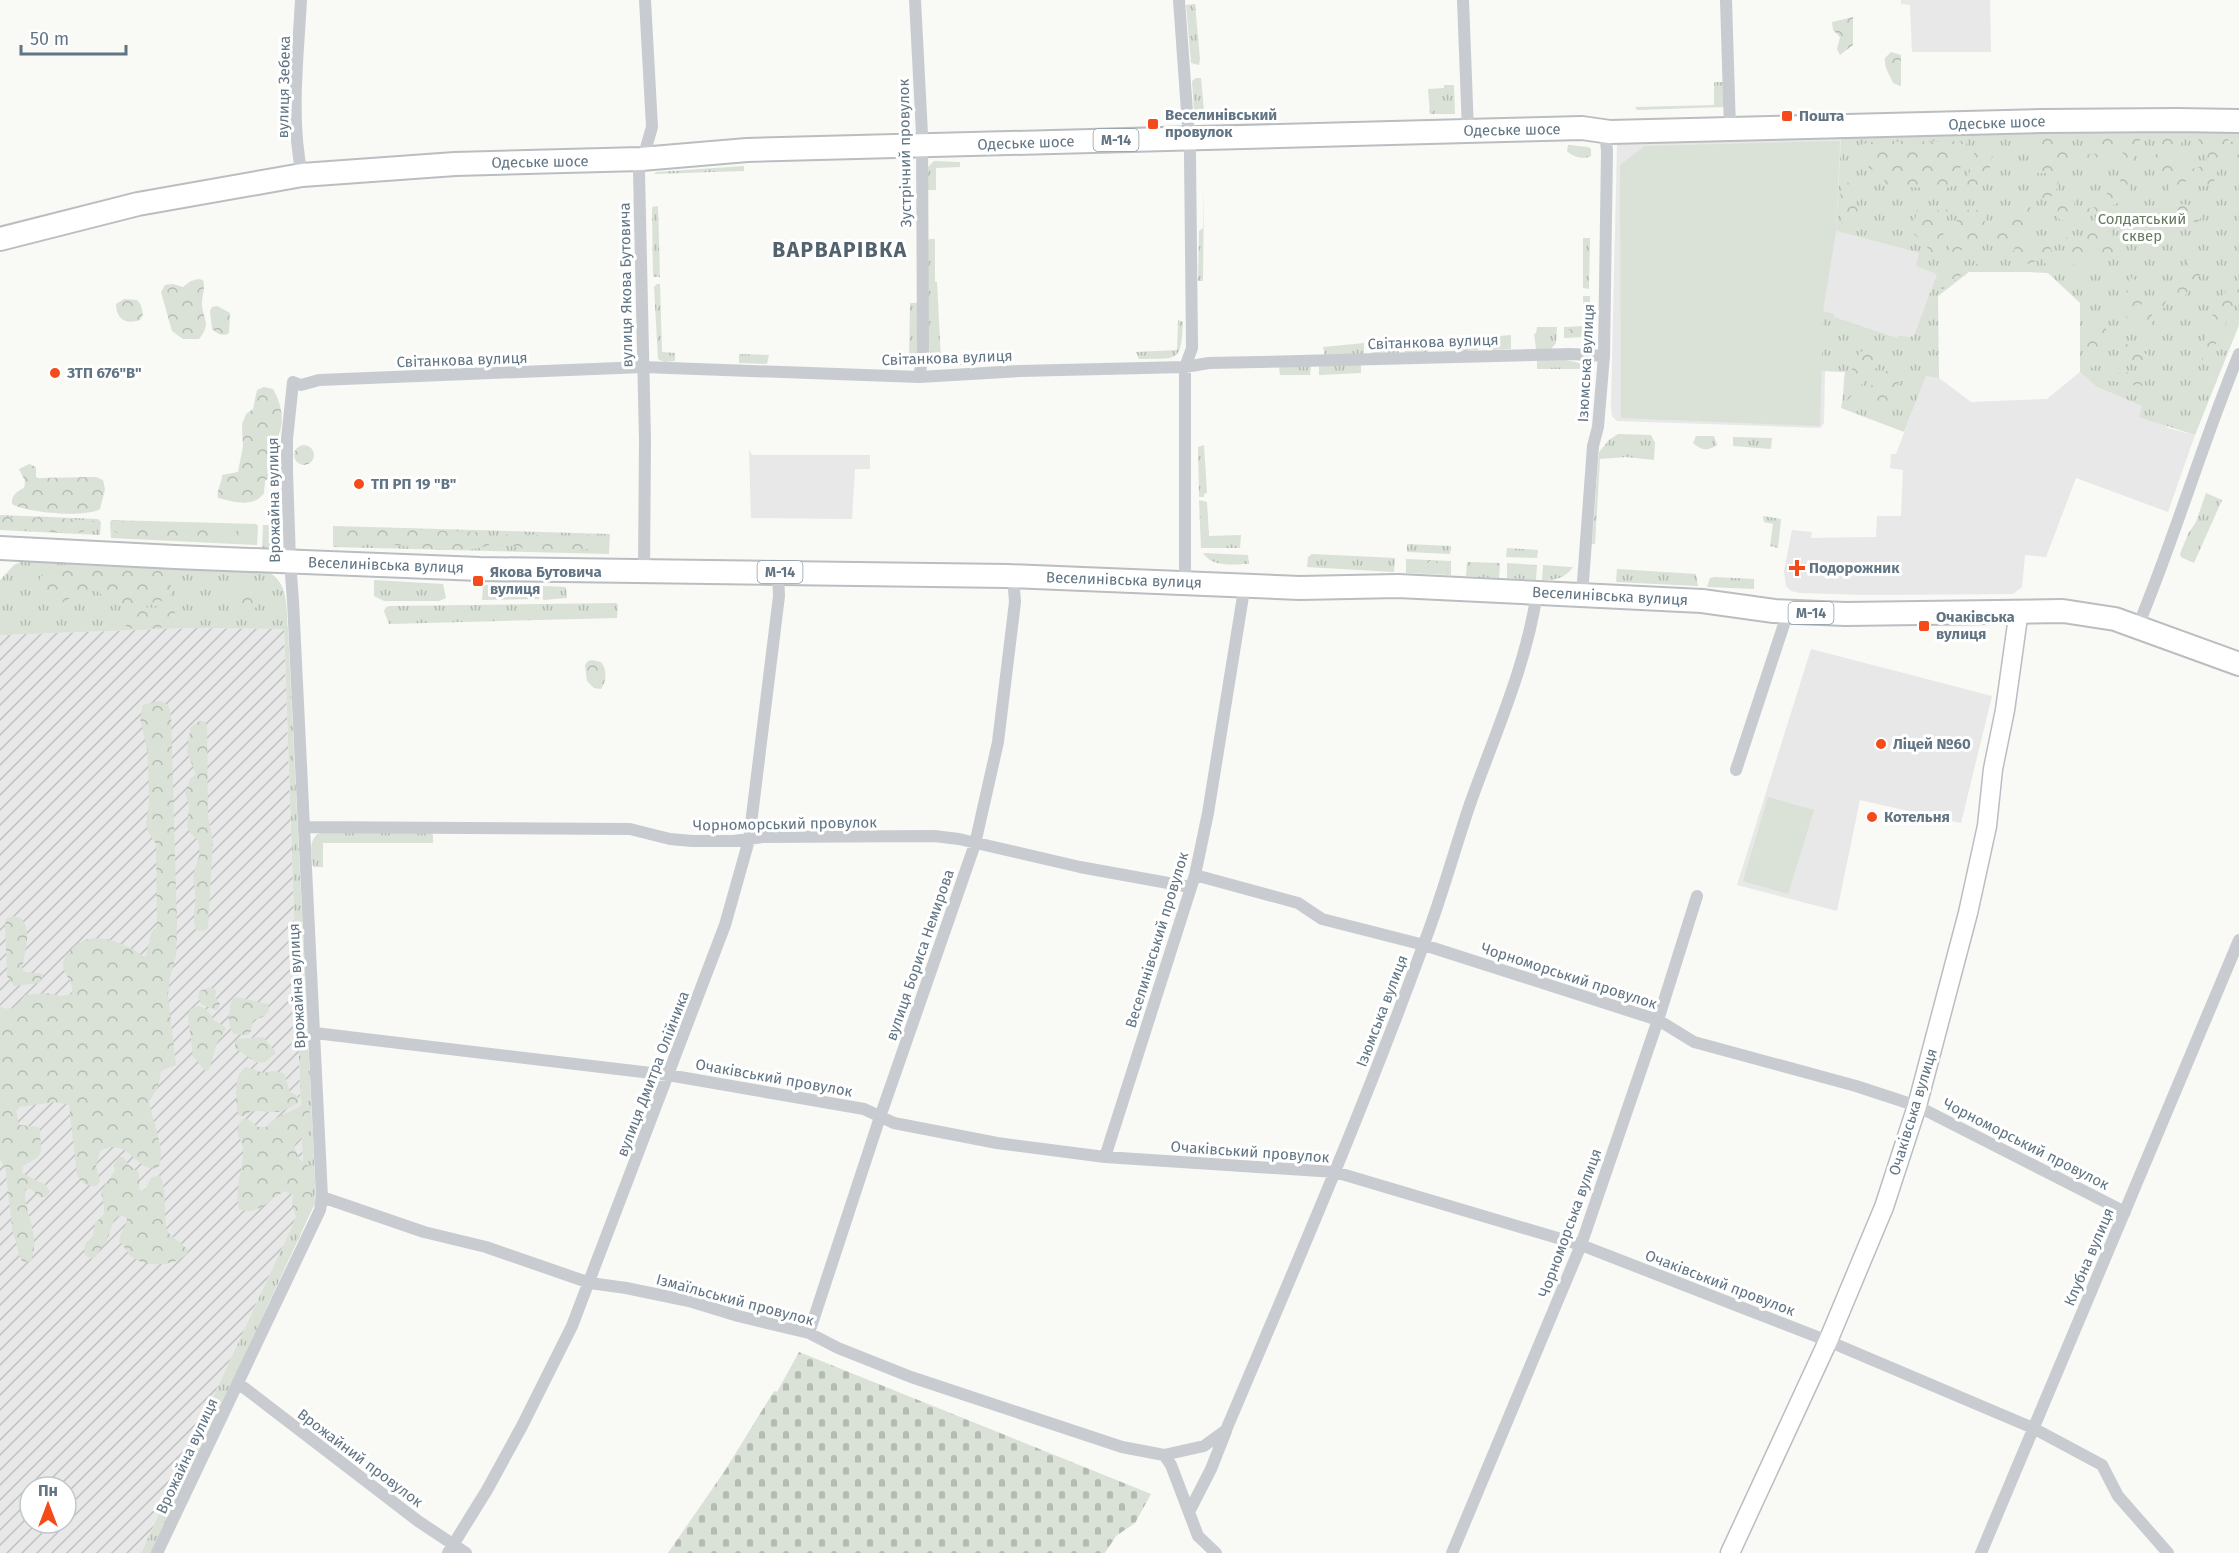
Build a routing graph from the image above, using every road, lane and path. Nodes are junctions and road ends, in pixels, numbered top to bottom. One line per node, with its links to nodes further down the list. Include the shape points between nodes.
1 (301, 0): 14 (street, вулиця Зебека, via 297,93)
2 (645, 0): 13 (street, вулиця Якова Бутовича, via 652,127)
3 (915, 0): 12 (street, Зустрічний провулок)
4 (1179, 0): 11 (street)
5 (1463, 0): 9 (street)
6 (1726, 0): 8 (street)
7 (2239, 121): 8 (highway, Одеське шосе / М-14, via 2042,121)
8 (1730, 129): 10 (highway, Одеське шосе / М-14)
9 (1468, 131): 10 (highway, Одеське шосе / М-14, via 1582,128); 11 (highway, Одеське шосе / М-14)
10 (1605, 132): 17 (street, Ізюмська вулиця)
11 (1189, 138): 12 (highway, Одеське шосе / М-14); 18 (street, via 1192,348)
12 (922, 146): 13 (highway, Одеське шосе / М-14, via 747,150); 20 (street, Зустрічний провулок, via 923,355)
13 (641, 159): 14 (highway, Одеське шосе / М-14, via 455,164); 19 (street, вулиця Якова Бутовича)
14 (302, 175): 15 (highway, Одеське шосе / М-14, via 138,204)
15 (0, 239)
16 (2239, 354): 33 (street)
17 (1604, 356): 18 (street, Світанкова вулиця, via 1452,356 1209,363); 30 (street, Ізюмська вулиця)
18 (1185, 367): 20 (street, Світанкова вулиця); 27 (street)
19 (643, 368): 20 (street, Світанкова вулиця); 21 (street, Світанкова вулиця, via 320,380 301,385); 24 (street, вулиця Якова Бутовича)
20 (919, 377)
21 (293, 382): 23 (street, Врожайна вулиця, via 287,439)
22 (0, 548): 23 (highway, Веселинівська вулиця / М-14)
23 (290, 561): 24 (highway, Веселинівська вулиця / М-14); 36 (street, Врожайна вулиця)
24 (644, 571): 25 (highway, Веселинівська вулиця / М-14)
25 (778, 572): 26 (highway, Веселинівська вулиця / М-14); 37 (street, вулиця Дмитра Олійника, via 780,596)
26 (1013, 576): 27 (highway, Веселинівська вулиця / М-14); 38 (street, вулиця Бориса Немирова, via 1015,602 998,742)
27 (1185, 582): 28 (highway, Веселинівська вулиця / М-14)
28 (1245, 585): 29 (highway, Веселинівська вулиця / М-14, via 1398,586); 39 (street, Веселинівський провулок, via 1208,813)
29 (1538, 593): 30 (highway, Веселинівська вулиця / М-14); 42 (street, Ізюмська вулиця, via 1518,673)
30 (1582, 595): 32 (highway, Веселинівська вулиця / М-14, via 1702,601)
31 (2019, 610): 32 (highway, Веселинівська вулиця / М-14); 33 (highway, Веселинівська вулиця / М-14, via 2085,613); 46 (street, Очаківська вулиця, via 1987,826)
32 (1788, 612): 35 (street)
33 (2138, 626): 34 (highway, Веселинівська вулиця / М-14)
34 (2239, 664)
35 (1736, 770)
36 (304, 826): 37 (street, Чорноморський провулок, via 630,829 681,840); 44 (street, Врожайна вулиця)
37 (748, 840): 38 (street, Чорноморський провулок, via 934,836); 45 (street, вулиця Дмитра Олійника, via 725,925)
38 (975, 844): 39 (street, Чорноморський провулок, via 1080,867); 47 (street, вулиця Бориса Немирова)
39 (1193, 881): 42 (street, Чорноморський провулок, via 1298,903 1322,920); 48 (street, Веселинівський провулок)
40 (1697, 896): 43 (street, Чорноморська вулиця)
41 (2239, 940): 51 (street, Клубна вулиця)
42 (1424, 945): 43 (street, Чорноморський провулок); 49 (street, Ізюмська вулиця)
43 (1658, 1020): 46 (street, Чорноморський провулок, via 1694,1042); 52 (street, Чорноморська вулиця)
44 (315, 1033): 45 (street, Очаківський провулок); 50 (street, Врожайна вулиця)
45 (668, 1074): 47 (street, Очаківський провулок, via 864,1109); 53 (street, вулиця Дмитра Олійника)
46 (1917, 1106): 51 (street, Чорноморський провулок); 55 (street, Очаківська вулиця, via 1884,1207)
47 (880, 1117): 48 (street, Очаківський провулок, via 997,1143); 54 (street, вулиця Бориса Немирова)
48 (1105, 1157): 49 (street, Очаківський провулок)
49 (1335, 1172): 52 (street, Очаківський провулок); 58 (street, Ізюмська вулиця)
50 (322, 1197): 53 (street, Ізмаїльський провулок); 56 (street, Врожайна вулиця, via 320,1210)
51 (2125, 1212): 57 (street, Клубна вулиця)
52 (1581, 1245): 55 (street, Очаківський провулок); 65 (street, Чорноморська вулиця)
53 (590, 1283): 54 (street, Ізмаїльський провулок, via 689,1301); 61 (street, вулиця Дмитра Олійника, via 522,1426)
54 (809, 1333): 59 (street, Ізмаїльський провулок, via 911,1377 1122,1447)
55 (1828, 1341): 57 (street, Очаківський провулок); 66 (street, Очаківська вулиця)
56 (238, 1383): 61 (street, Врожайний провулок); 62 (street, Врожайна вулиця)
57 (2033, 1428): 67 (street, Клубна вулиця); 68 (street, Очаківський провулок, via 2102,1465 2118,1496)
58 (1226, 1430): 59 (street, via 1204,1446); 60 (street, Ізюмська вулиця)
59 (1164, 1455): 60 (street, via 1172,1465)
60 (1189, 1512): 64 (street, via 1198,1536)
61 (451, 1549): 63 (street, Врожайний провулок)
62 (157, 1553)
63 (466, 1553)
64 (1216, 1553)
65 (1452, 1553)
66 (1730, 1553)
67 (1981, 1553)
68 (2168, 1553)

